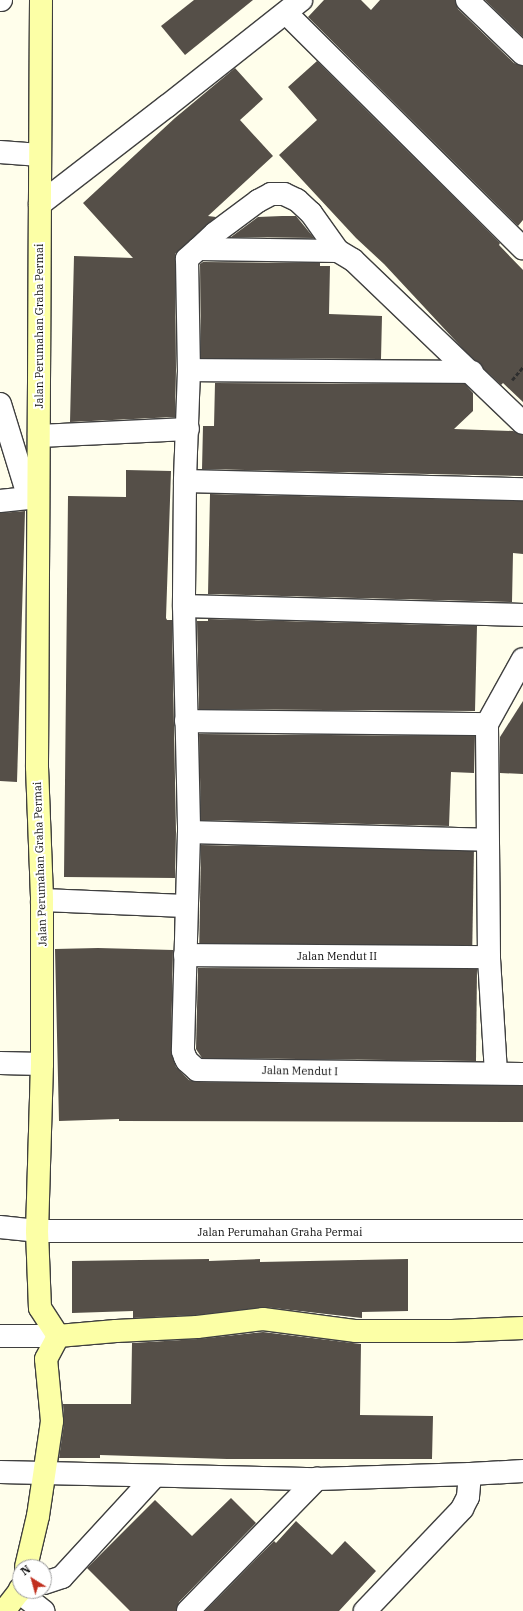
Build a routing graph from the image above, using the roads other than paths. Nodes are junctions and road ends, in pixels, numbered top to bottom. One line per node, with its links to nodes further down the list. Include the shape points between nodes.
1 (41, 0): 6 (street, Jalan Perumahan Graha Permai)
2 (469, 1): 4 (street)
3 (293, 6): 7 (street); 8 (street)
4 (523, 54)
5 (0, 152): 6 (street)
6 (40, 155): 7 (street, Jalan Perumahan Graha Permai)
7 (40, 204): 16 (street, Jalan Perumahan Graha Permai)
8 (523, 248)
9 (198, 250): 10 (street); 10 (street, via 215,233 258,201 271,194 284,194 297,200 311,213); 11 (street, via 187,259)
10 (338, 251): 12 (street, via 353,260)
11 (189, 370): 12 (street); 15 (street)
12 (472, 372): 14 (street)
13 (0, 404): 19 (street, Jalan Perumahan Graha Permai)
14 (523, 422)
15 (188, 429): 16 (street); 17 (street)
16 (39, 436): 19 (street, Jalan Perumahan Graha Permai)
17 (185, 481): 18 (street); 21 (street)
18 (523, 489)
19 (34, 498): 20 (street); 28 (street, Jalan Perumahan Graha Permai, via 37,767)
20 (0, 501)
21 (184, 606): 22 (street); 24 (street)
22 (523, 615)
23 (523, 659): 25 (street)
24 (186, 720): 25 (street); 26 (street)
25 (487, 724): 27 (street)
26 (189, 832): 27 (street); 29 (street)
27 (486, 840): 31 (street)
28 (42, 900): 29 (street); 33 (street, Jalan Perumahan Graha Permai)
29 (186, 906): 30 (street)
30 (185, 955): 31 (street, Jalan Mendut II); 34 (street, Jalan Mendut I, via 183,1051 187,1061 197,1070)
31 (489, 957): 34 (street)
32 (0, 1063): 33 (street)
33 (42, 1064): 37 (street, Jalan Perumahan Graha Permai)
34 (496, 1073): 35 (street, Jalan Mendut I)
35 (523, 1074)
36 (0, 1226): 37 (street)
37 (37, 1231): 38 (street, Jalan Perumahan Graha Permai); 41 (street, Jalan Perumahan Graha Permai, via 40,1308)
38 (523, 1231)
39 (523, 1328): 41 (street, via 356,1331 263,1319 197,1327)
40 (0, 1336): 41 (street)
41 (58, 1336): 44 (street, via 46,1359 52,1421)
42 (523, 1471): 45 (street)
43 (0, 1472): 44 (street)
44 (45, 1472): 46 (street); 48 (street)
45 (470, 1474): 47 (street); 55 (street, via 468,1497 462,1509)
46 (156, 1476): 47 (street); 49 (street, via 62,1577)
47 (317, 1479): 54 (street)
48 (28, 1559)
49 (52, 1581)
50 (12, 1598): 52 (street)
51 (26, 1599): 53 (street)
52 (4, 1611)
53 (43, 1611)
54 (188, 1611)
55 (365, 1611)

